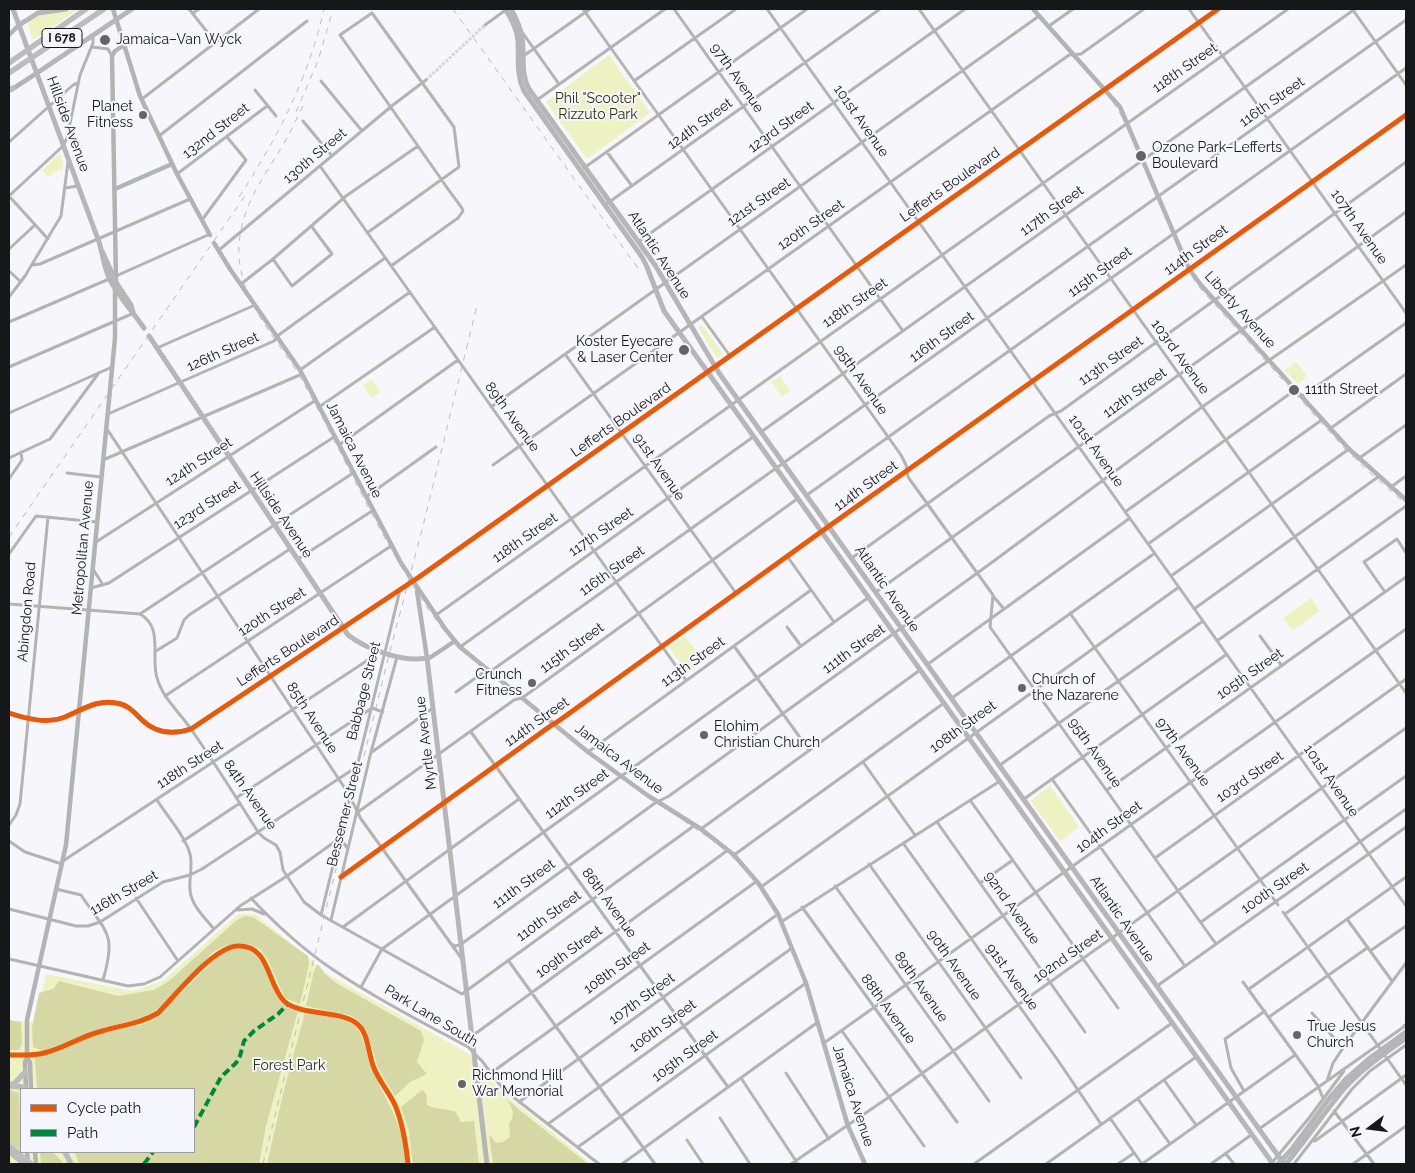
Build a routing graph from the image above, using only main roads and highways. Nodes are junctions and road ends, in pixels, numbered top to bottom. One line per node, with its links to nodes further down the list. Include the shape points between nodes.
1 (13, 9): 11 (main road, Hillside Avenue)
2 (66, 9): 11 (main road, via 43,11)
3 (86, 9): 15 (highway, I 678)
4 (104, 9): 17 (highway, I 678)
5 (132, 9): 10 (main road)
6 (507, 9): 14 (main road, Atlantic Avenue, via 516,33); 14 (main road, Atlantic Avenue, via 523,40)
7 (1033, 9): 18 (main road, Liberty Avenue)
8 (1218, 9): 18 (main road, Lefferts Boulevard)
9 (114, 10): 10 (main road)
10 (116, 20): 13 (main road); 16 (main road)
11 (19, 25): 12 (main road); 16 (main road, Hillside Avenue)
12 (9, 35)
13 (124, 45): 20 (main road, via 142,100); 21 (main road, via 112,56)
14 (520, 58): 24 (main road, Atlantic Avenue, via 521,84)
15 (9, 63)
16 (37, 73): 19 (main road); 25 (main road, Hillside Avenue)
17 (9, 75)
18 (1106, 89): 33 (main road, Lefferts Boulevard); 35 (main road, Liberty Avenue, via 1120,106 1128,123 1189,269 1358,459)
19 (10, 90)
20 (172, 164): 21 (main road, 132nd Street); 22 (main road)
21 (114, 188): 26 (main road)
22 (210, 234)
23 (214, 243): 36 (main road, Jamaica Avenue, via 301,372 372,511)
24 (636, 244): 33 (main road, Atlantic Avenue, via 666,282); 34 (main road, Atlantic Avenue, via 664,311)
25 (101, 248): 27 (main road, Hillside Avenue); 28 (main road, Hillside Avenue)
26 (115, 250): 27 (main road, via 113,261); 28 (main road)
27 (109, 263): 28 (main road, Hillside Avenue)
28 (114, 278): 29 (main road, Hillside Avenue); 30 (main road, Hillside Avenue)
29 (115, 288): 30 (main road, Hillside Avenue); 43 (main road, Metropolitan Avenue, via 107,429)
30 (134, 313): 31 (main road, Hillside Avenue)
31 (144, 328)
32 (149, 336): 40 (main road, Hillside Avenue)
33 (716, 367): 34 (main road, Lefferts Boulevard); 61 (main road, Atlantic Avenue)
34 (708, 372): 36 (main road, Lefferts Boulevard); 60 (main road, Atlantic Avenue)
35 (1406, 500)
36 (413, 581): 37 (main road, Jamaica Avenue); 40 (main road, Lefferts Boulevard)
37 (417, 589): 38 (main road, Jamaica Avenue); 39 (main road, Myrtle Avenue)
38 (428, 606): 39 (main road); 41 (main road, Jamaica Avenue)
39 (421, 611): 42 (main road, Myrtle Avenue)
40 (342, 628): 42 (main road, Hillside Avenue, via 355,640 385,653 412,659); 43 (main road, Lefferts Boulevard, via 191,729 168,733 155,729 134,711 116,702)
41 (455, 641): 42 (main road); 59 (main road, Jamaica Avenue, via 620,777 728,850 757,881 778,914 793,948 848,1126)
42 (427, 658): 58 (main road, Myrtle Avenue)
43 (79, 710): 44 (main road, Lefferts Boulevard, via 52,720 28,719); 48 (main road, Metropolitan Avenue, via 66,844 27,1020)
44 (9, 713)
45 (1406, 1027): 47 (main road)
46 (1406, 1038): 47 (main road)
47 (1383, 1051): 56 (main road, via 1344,1089)
48 (27, 1055): 49 (main road, Metropolitan Avenue); 53 (main road, Metropolitan Avenue)
49 (25, 1072): 50 (highway); 52 (main road, Metropolitan Avenue)
50 (9, 1086): 51 (highway)
51 (24, 1088)
52 (26, 1088)
53 (31, 1088)
54 (9, 1146): 57 (highway)
55 (9, 1151): 57 (highway)
56 (1294, 1151): 60 (main road); 61 (main road)
57 (24, 1162)
58 (487, 1164)
59 (865, 1164)
60 (1274, 1164)
61 (1285, 1164)

